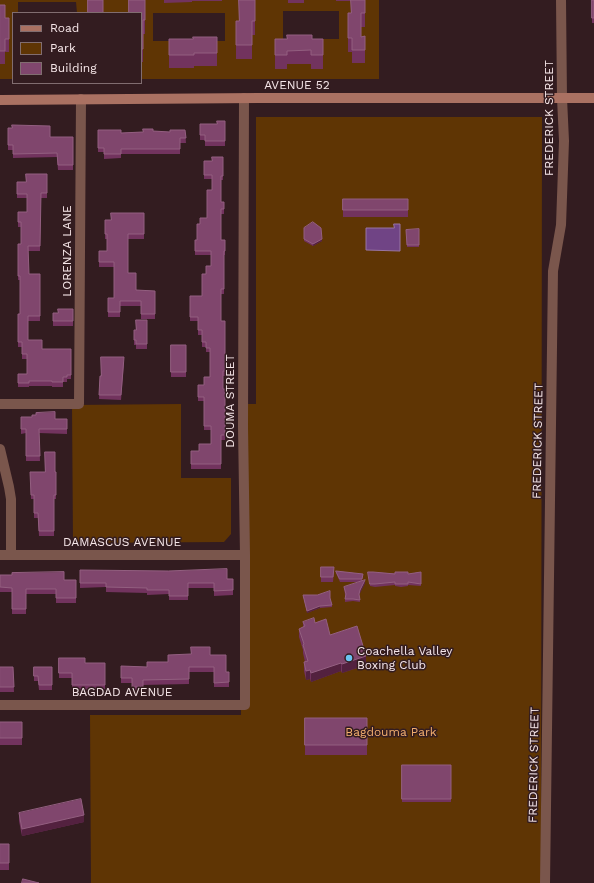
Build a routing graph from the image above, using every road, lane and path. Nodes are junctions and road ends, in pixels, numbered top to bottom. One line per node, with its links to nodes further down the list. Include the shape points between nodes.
1 (562, 0): 3 (street, FREDERICK STREET)
2 (244, 98): 3 (main road, AVENUE 52); 5 (main road, AVENUE 52); 11 (street, DOUMA STREET)
3 (562, 98): 4 (main road, AVENUE 52); 14 (street, FREDERICK STREET, via 564,141 561,225 553,272)
4 (594, 98)
5 (81, 99): 6 (main road, AVENUE 52); 7 (street, LORENZA LANE, via 79,404)
6 (0, 100)
7 (0, 404)
8 (0, 450): 10 (street, via 10,487)
9 (0, 556): 10 (street, DAMASCUS AVENUE)
10 (11, 556): 11 (street, DAMASCUS AVENUE)
11 (245, 556): 13 (street, DOUMA STREET)
12 (0, 705): 13 (street, BAGDAD AVENUE)
13 (245, 705)
14 (545, 883)

